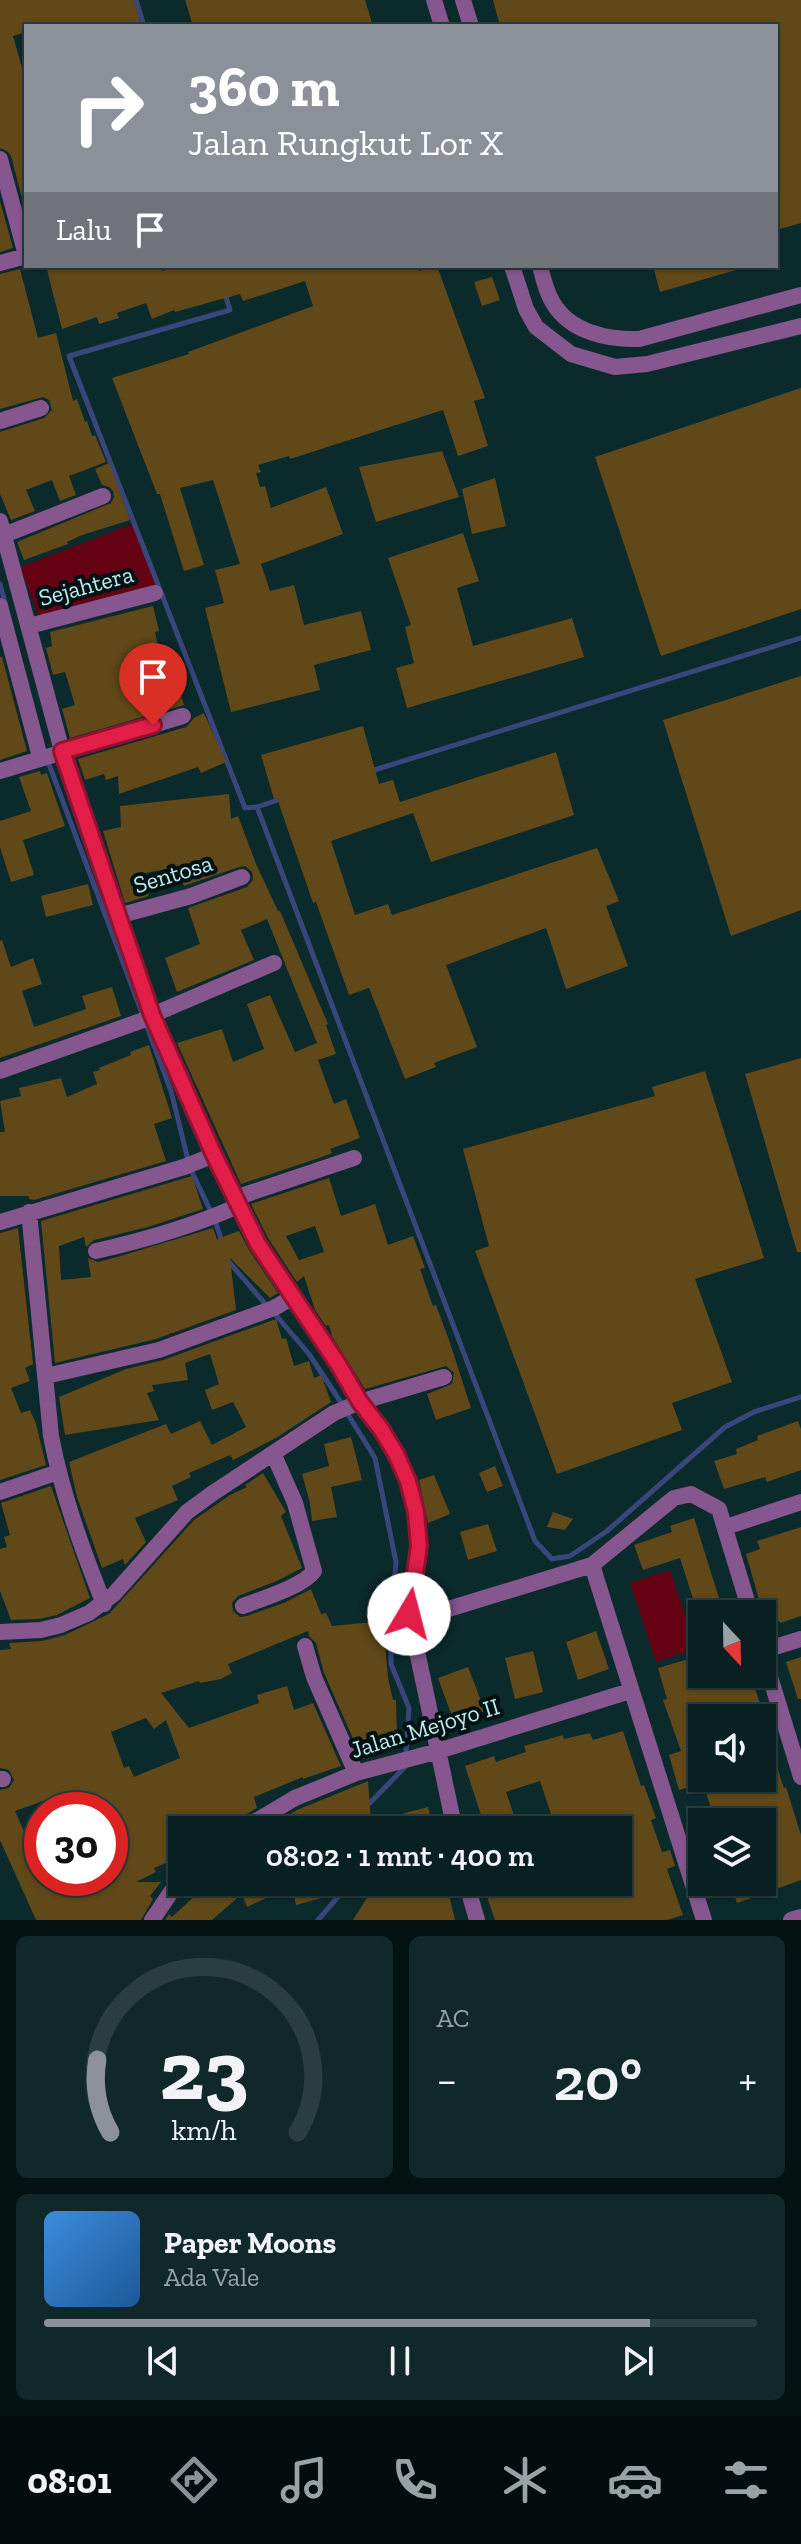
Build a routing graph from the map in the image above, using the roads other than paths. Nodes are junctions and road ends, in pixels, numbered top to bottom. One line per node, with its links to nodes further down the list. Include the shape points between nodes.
1 (434, 0): 3 (street)
2 (463, 0): 4 (street)
3 (441, 24)
4 (470, 24)
5 (0, 159): 6 (street)
6 (24, 248)
7 (24, 256): 8 (street)
8 (0, 263)
9 (513, 268): 12 (street, via 536,327 571,354 615,367)
10 (541, 268): 11 (street, via 558,310 583,328 617,340 639,339)
11 (801, 295)
12 (801, 326)
13 (41, 408): 14 (street)
14 (0, 421)
15 (103, 496): 16 (street)
16 (2, 528): 19 (street)
17 (155, 593): 19 (street, Sejahtera)
18 (0, 606): 21 (street)
19 (29, 626): 21 (street)
20 (183, 716): 21 (street)
21 (50, 754): 22 (street); 24 (street)
22 (0, 771)
23 (242, 877): 24 (street, Sentosa)
24 (118, 916): 26 (street)
25 (274, 963): 26 (street)
26 (147, 1018): 27 (street); 28 (street)
27 (0, 1071)
28 (214, 1155): 30 (street); 31 (street)
29 (354, 1158): 30 (street)
30 (237, 1202): 33 (street, via 216,1215); 34 (street)
31 (29, 1212): 32 (street); 35 (street)
32 (0, 1222)
33 (96, 1251)
34 (293, 1297): 35 (street, via 159,1350); 37 (street, via 338,1364)
35 (46, 1376): 39 (street)
36 (444, 1377): 37 (street)
37 (356, 1404): 38 (street); 54 (street, via 396,1454 416,1512 419,1546 409,1614)
38 (273, 1453): 45 (street, via 187,1512); 46 (street, via 295,1503 314,1571)
39 (58, 1472): 40 (street); 45 (street)
40 (0, 1492)
41 (801, 1502): 42 (street)
42 (726, 1527): 43 (street, via 714,1504 680,1494); 44 (street)
43 (592, 1565): 47 (street); 53 (street)
44 (747, 1600)
45 (104, 1604): 48 (street, via 61,1625)
46 (243, 1606)
47 (429, 1615)
48 (0, 1632)
49 (801, 1639): 51 (street)
50 (305, 1646): 55 (street)
51 (776, 1647)
52 (773, 1688): 56 (street)
53 (630, 1691): 54 (street, Jalan Mejoyo II); 64 (street)
54 (438, 1751): 55 (street, Jalan Mejoyo II); 58 (street)
55 (356, 1773): 57 (street, Jalan Mejoyo II)
56 (801, 1777)
57 (265, 1816)
58 (452, 1816)
59 (168, 1896): 62 (street)
60 (470, 1896): 63 (street)
61 (801, 1917): 65 (street)
62 (152, 1920)
63 (477, 1920)
64 (704, 1920)
65 (791, 1920)

